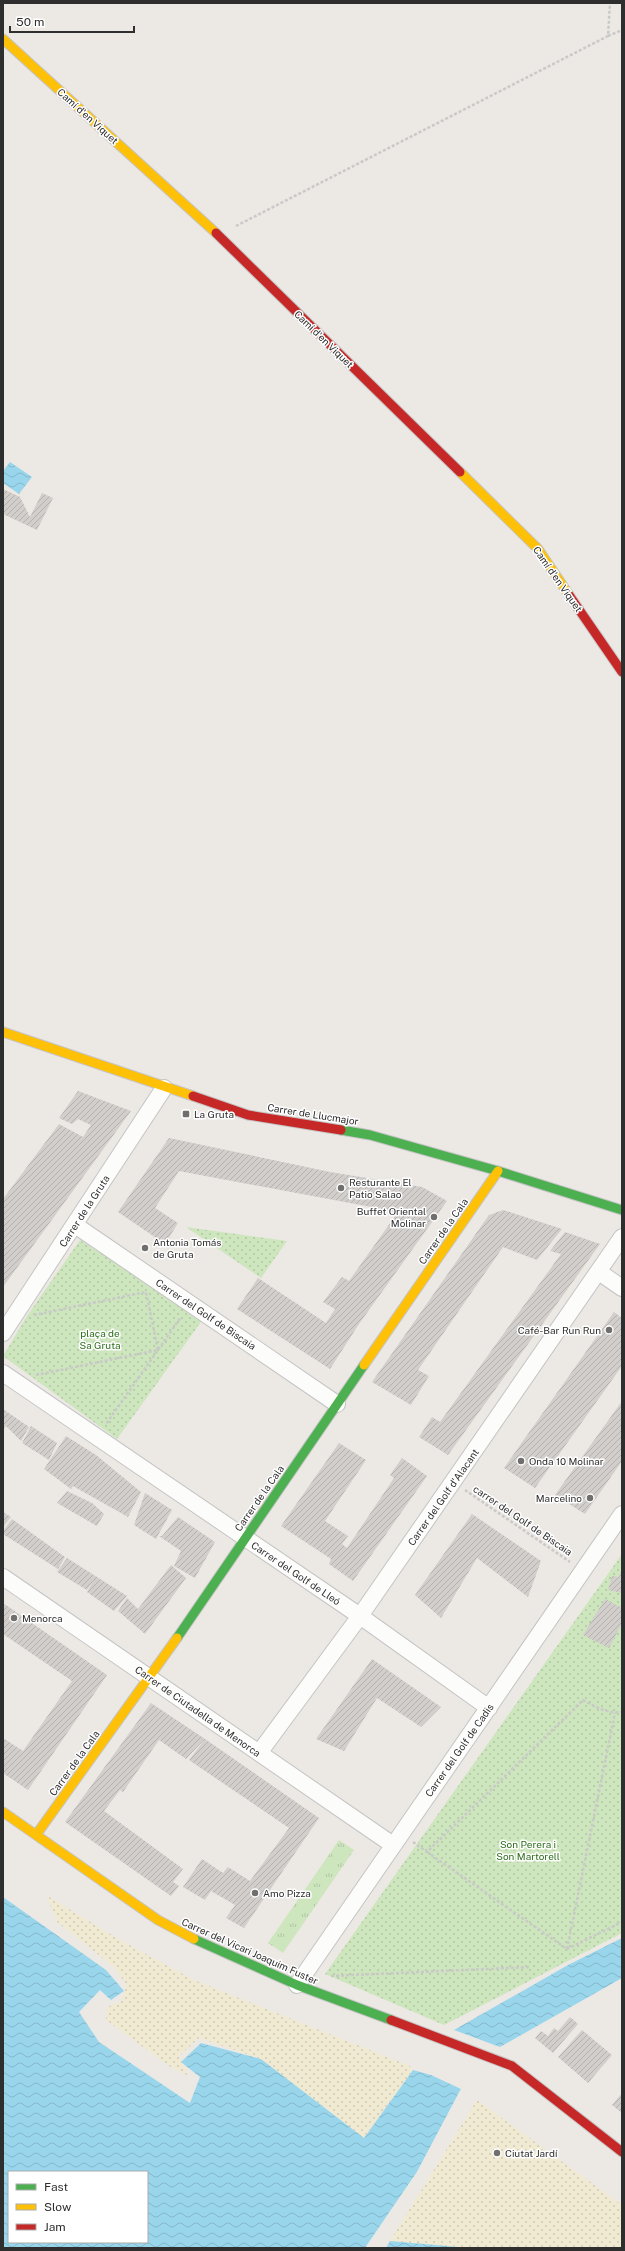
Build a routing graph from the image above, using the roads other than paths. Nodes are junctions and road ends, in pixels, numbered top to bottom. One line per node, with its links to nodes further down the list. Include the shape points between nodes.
1 (3, 39): 2 (street, Camí d'en Viquet, via 218,235 538,549)
2 (620, 667)
3 (3, 1032): 4 (street, Carrer de Llucmajor)
4 (164, 1088): 5 (street, Carrer de Llucmajor, via 248,1115 370,1135); 7 (street, Carrer de la Gruta)
5 (498, 1171): 6 (street, Carrer de Llucmajor); 13 (street, Carrer de la Cala)
6 (622, 1210)
7 (75, 1225): 11 (street, Carrer de la Gruta); 13 (street, Carrer del Golf de Biscaia)
8 (622, 1237): 9 (street, Carrer del Golf d'Alacant)
9 (599, 1272): 10 (street); 17 (street, Carrer del Golf d'Alacant)
10 (622, 1288)
11 (3, 1333)
12 (8, 1376): 15 (street, Carrer del Golf de Lleó)
13 (337, 1404): 15 (street, Carrer de la Cala)
14 (622, 1514): 19 (street, Carrer del Golf de Cadis)
15 (244, 1538): 17 (street, Carrer del Golf de Lleó); 18 (street, Carrer de la Cala)
16 (3, 1577): 18 (street, Carrer de Ciutadella de Menorca)
17 (360, 1616): 19 (street, Carrer del Golf de Lleó); 20 (street, Carrer del Golf d'Alacant)
18 (150, 1677): 20 (street, Carrer de Ciutadella de Menorca); 22 (street, Carrer de la Cala)
19 (489, 1708): 23 (street, Carrer del Golf de Cadis)
20 (259, 1753): 23 (street, Carrer de Ciutadella de Menorca)
21 (3, 1812): 22 (street, Carrer del Vicari Joaquim Fuster)
22 (36, 1835): 24 (street, Carrer del Vicari Joaquim Fuster, via 158,1920)
23 (397, 1840): 24 (street, Carrer del Golf de Cadis)
24 (297, 1985): 25 (street, Carrer del Vicari Joaquim Fuster, via 512,2066)
25 (622, 2152)

